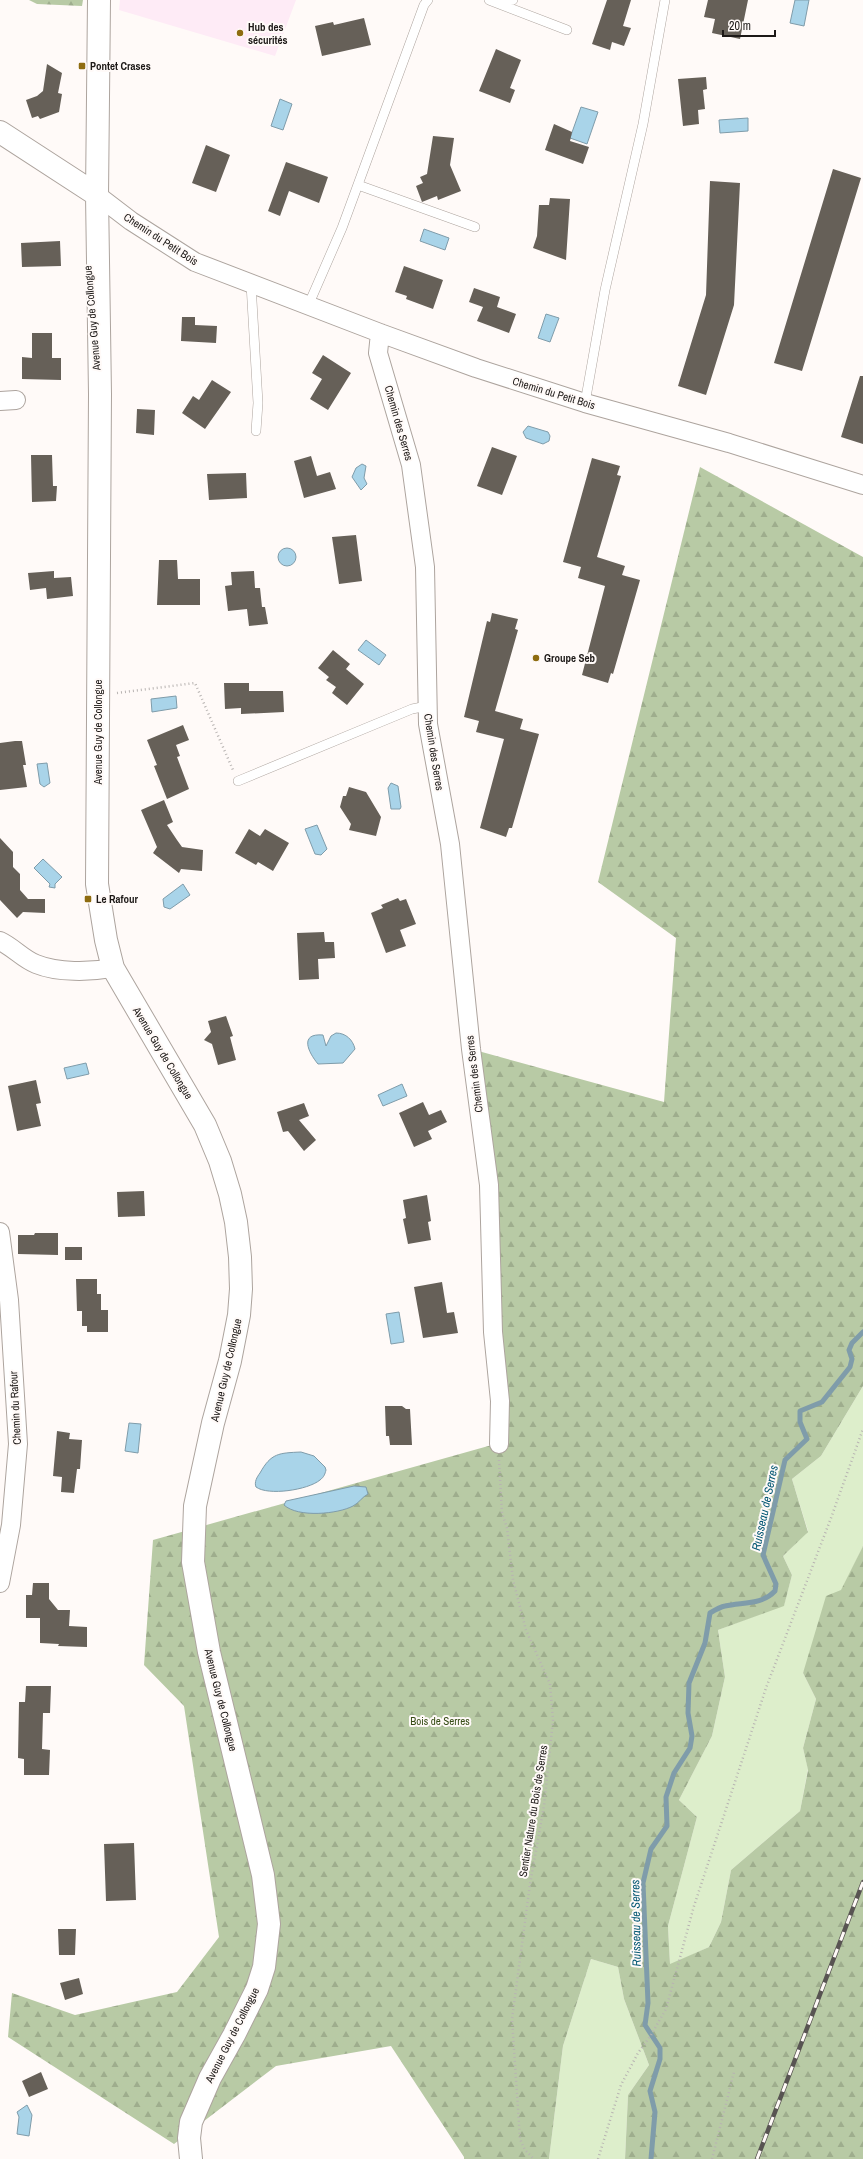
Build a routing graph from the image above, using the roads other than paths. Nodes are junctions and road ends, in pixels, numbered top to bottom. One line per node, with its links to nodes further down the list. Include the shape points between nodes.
1 (99, 0): 9 (main road, Avenue Guy de Collongue)
2 (428, 0): 8 (lane, via 408,47)
3 (489, 0): 4 (lane); 6 (lane)
4 (513, 0)
5 (665, 0): 14 (lane, via 643,124 605,290)
6 (567, 30)
7 (0, 132): 9 (main road)
8 (358, 185): 10 (lane); 12 (lane)
9 (97, 195): 11 (street, Chemin du Petit Bois, via 131,221 195,262); 20 (main road, Avenue Guy de Collongue, via 89,227 86,261 89,314 100,394 97,884)
10 (475, 227)
11 (251, 284): 12 (street, Chemin du Petit Bois); 15 (lane, via 258,404)
12 (308, 306): 13 (street, Chemin du Petit Bois)
13 (380, 333): 14 (street, Chemin du Petit Bois, via 476,368); 17 (street, Chemin des Serres, via 379,360 391,392 411,465 426,568)
14 (585, 403): 16 (street, Chemin du Petit Bois, via 729,443)
15 (256, 431)
16 (863, 485)
17 (427, 706): 18 (lane, Chemin des Serres, via 412,709); 22 (street, Chemin des Serres, via 430,742 450,844 471,1049 489,1185 493,1332 500,1401)
18 (238, 781)
19 (0, 941): 20 (street, via 36,964 56,969)
20 (113, 968): 24 (main road, Avenue Guy de Collongue, via 206,1125 230,1194 240,1257 239,1315 195,1506 193,1562 209,1652 262,1868 269,1924 264,1967 257,1989 210,2078 191,2122)
21 (0, 1232): 23 (street, Chemin du Rafour, via 9,1300 18,1444 11,1525)
22 (499, 1444)
23 (0, 1583)
24 (191, 2159)

